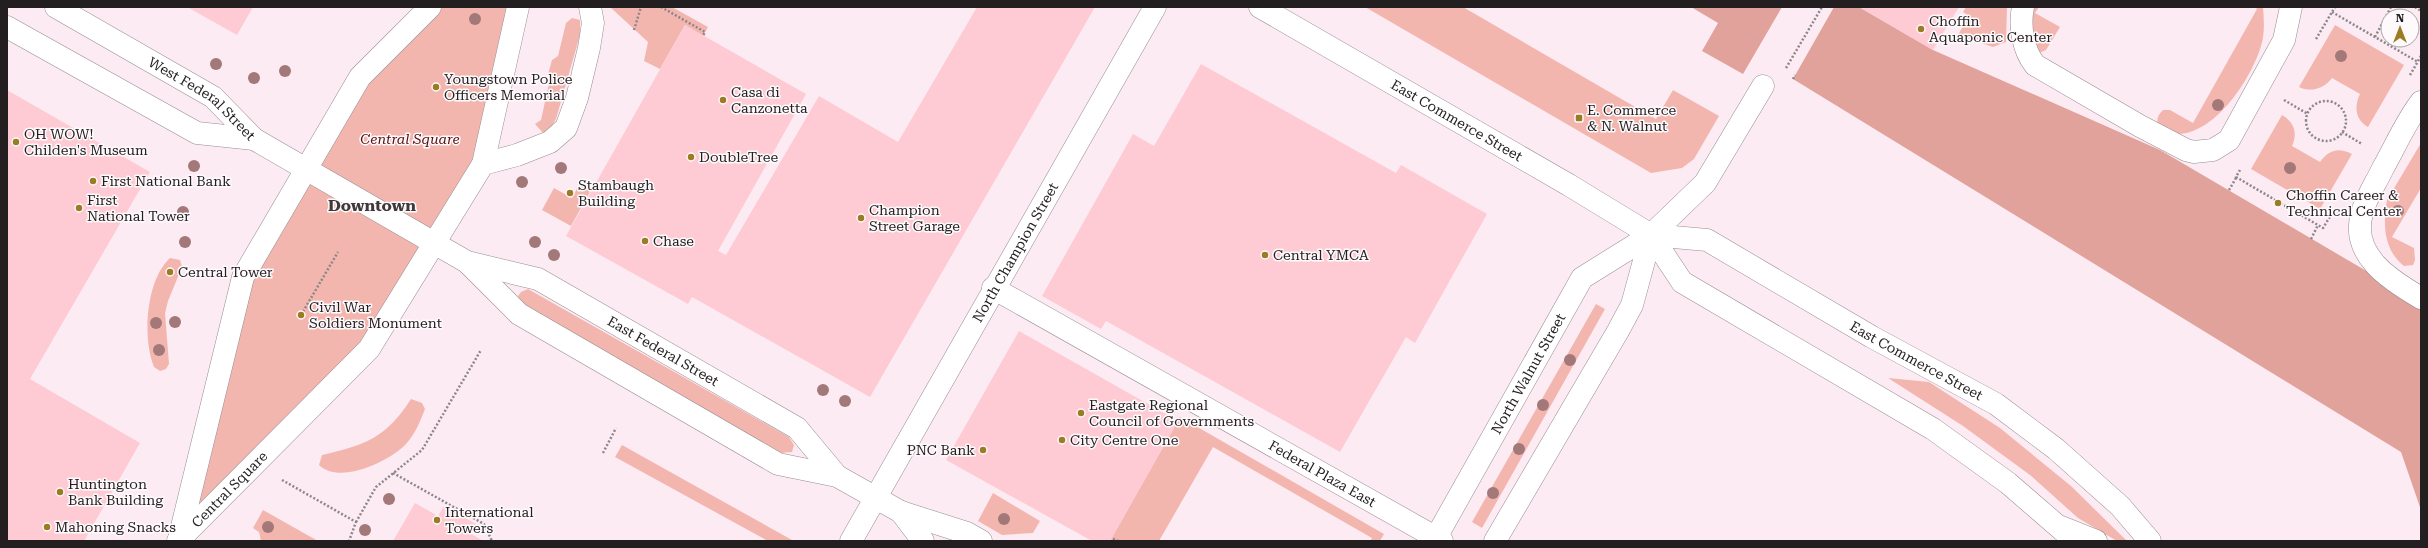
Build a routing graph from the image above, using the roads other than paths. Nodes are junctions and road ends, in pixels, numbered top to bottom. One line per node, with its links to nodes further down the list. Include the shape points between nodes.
1 (56, 7): 12 (street, West Federal Street, via 213,97)
2 (430, 7): 14 (street, Central Square, via 360,77)
3 (518, 7): 13 (street, Central Square)
4 (590, 7): 13 (street, via 593,23 589,48 577,98 566,128 550,142 518,156)
5 (1155, 7): 18 (street, North Champion Street)
6 (1260, 7): 15 (street, East Commerce Street)
7 (2023, 7): 8 (street, via 2022,34 2028,57 2040,69 2140,126 2194,152 2213,150 2229,140 2284,40)
8 (2291, 7)
9 (7, 27): 12 (street, West Federal Street, via 197,133)
10 (1763, 86): 15 (street, North Walnut Street, via 1705,183)
11 (2421, 102): 19 (street, via 2364,206 2360,231 2364,248 2380,271)
12 (254, 139): 14 (street, East Federal Street)
13 (483, 164): 16 (street, Central Square)
14 (306, 170): 16 (street, East Federal Street); 24 (street, Central Square, via 244,277)
15 (1652, 235): 23 (street, East Commerce Street, via 1682,282 1933,429 2008,483); 25 (street, North Walnut Street, via 1582,278); 29 (street, North Walnut Street, via 1632,305); 32 (street, East Commerce Street, via 1707,240 1872,337 1996,404 2056,449 2115,501)
16 (434, 243): 17 (street, East Federal Street); 24 (street, Central Square, via 369,349)
17 (467, 262): 20 (street, East Federal Street, via 519,314 771,460 778,464); 20 (street, East Federal Street, via 538,279 797,428)
18 (993, 288): 21 (street, North Champion Street); 25 (street, Federal Plaza East)
19 (2421, 298)
20 (837, 476): 21 (street, East Federal Street)
21 (875, 498): 22 (street, East Federal Street); 26 (street, North Champion Street)
22 (902, 512): 27 (street, East Federal Street); 28 (street, East Federal Street, via 967,533)
23 (2058, 526): 30 (street, East Commerce Street); 31 (street)
24 (178, 540)
25 (1437, 540)
26 (851, 541)
27 (923, 541)
28 (981, 541)
29 (1495, 541)
30 (2075, 541)
31 (2096, 541)
32 (2150, 541)

